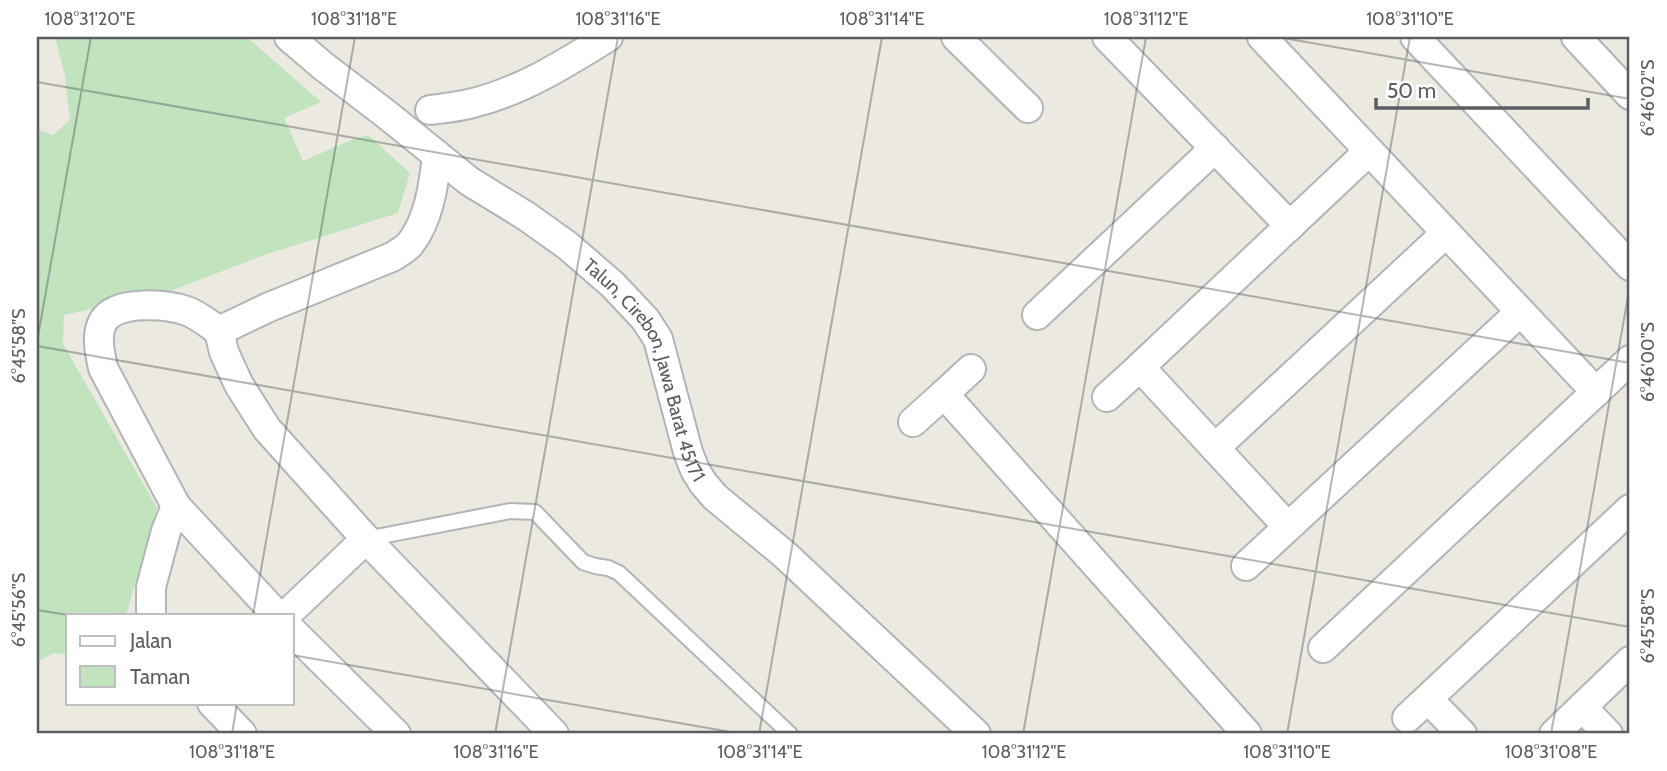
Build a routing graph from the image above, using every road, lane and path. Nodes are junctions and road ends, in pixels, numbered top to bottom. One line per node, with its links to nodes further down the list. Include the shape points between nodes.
1 (289, 37): 13 (street, Talun, Cirebon, Jawa Barat 45171)
2 (608, 37): 10 (street, via 511,90)
3 (956, 37): 9 (street)
4 (1107, 37): 11 (street)
5 (1262, 37): 12 (street)
6 (1415, 37): 16 (street)
7 (1576, 37): 8 (street)
8 (1630, 95)
9 (1028, 108)
10 (430, 110)
11 (1214, 148): 14 (street); 18 (street)
12 (1369, 151): 14 (street); 15 (street)
13 (437, 155): 19 (street, via 430,202 409,245 392,257); 47 (street, Talun, Cirebon, Jawa Barat 45171, via 568,246 645,319 658,338 688,452 703,483)
14 (1290, 226): 21 (street)
15 (1446, 233): 17 (street); 27 (street)
16 (1630, 266)
17 (1520, 312): 23 (street); 30 (street)
18 (1037, 315)
19 (219, 331): 28 (street, via 187,311 141,305 117,310 105,319 99,335 103,368); 31 (street, via 239,385 267,429)
20 (1630, 360): 23 (street)
21 (1140, 367): 25 (street); 27 (street)
22 (971, 369): 24 (street)
23 (1596, 392): 37 (street)
24 (944, 394): 26 (street); 48 (street)
25 (1107, 397)
26 (913, 422)
27 (1215, 448): 30 (street)
28 (176, 506): 33 (street, via 152,587); 34 (street)
29 (1630, 509): 39 (street)
30 (1288, 527): 32 (street)
31 (366, 539): 35 (street); 45 (street); 46 (lane, via 510,511 535,512 583,562 619,573)
32 (1246, 566)
33 (151, 614)
34 (276, 614)
35 (287, 614)
36 (294, 633): 44 (street)
37 (1323, 648)
38 (1630, 661): 41 (street)
39 (1428, 699): 42 (street); 49 (street)
40 (213, 704): 43 (street)
41 (1582, 707): 50 (street); 51 (street)
42 (1407, 718)
43 (243, 734)
44 (396, 734)
45 (554, 734)
46 (790, 734)
47 (976, 734)
48 (1247, 734)
49 (1462, 734)
50 (1554, 734)
51 (1608, 734)

